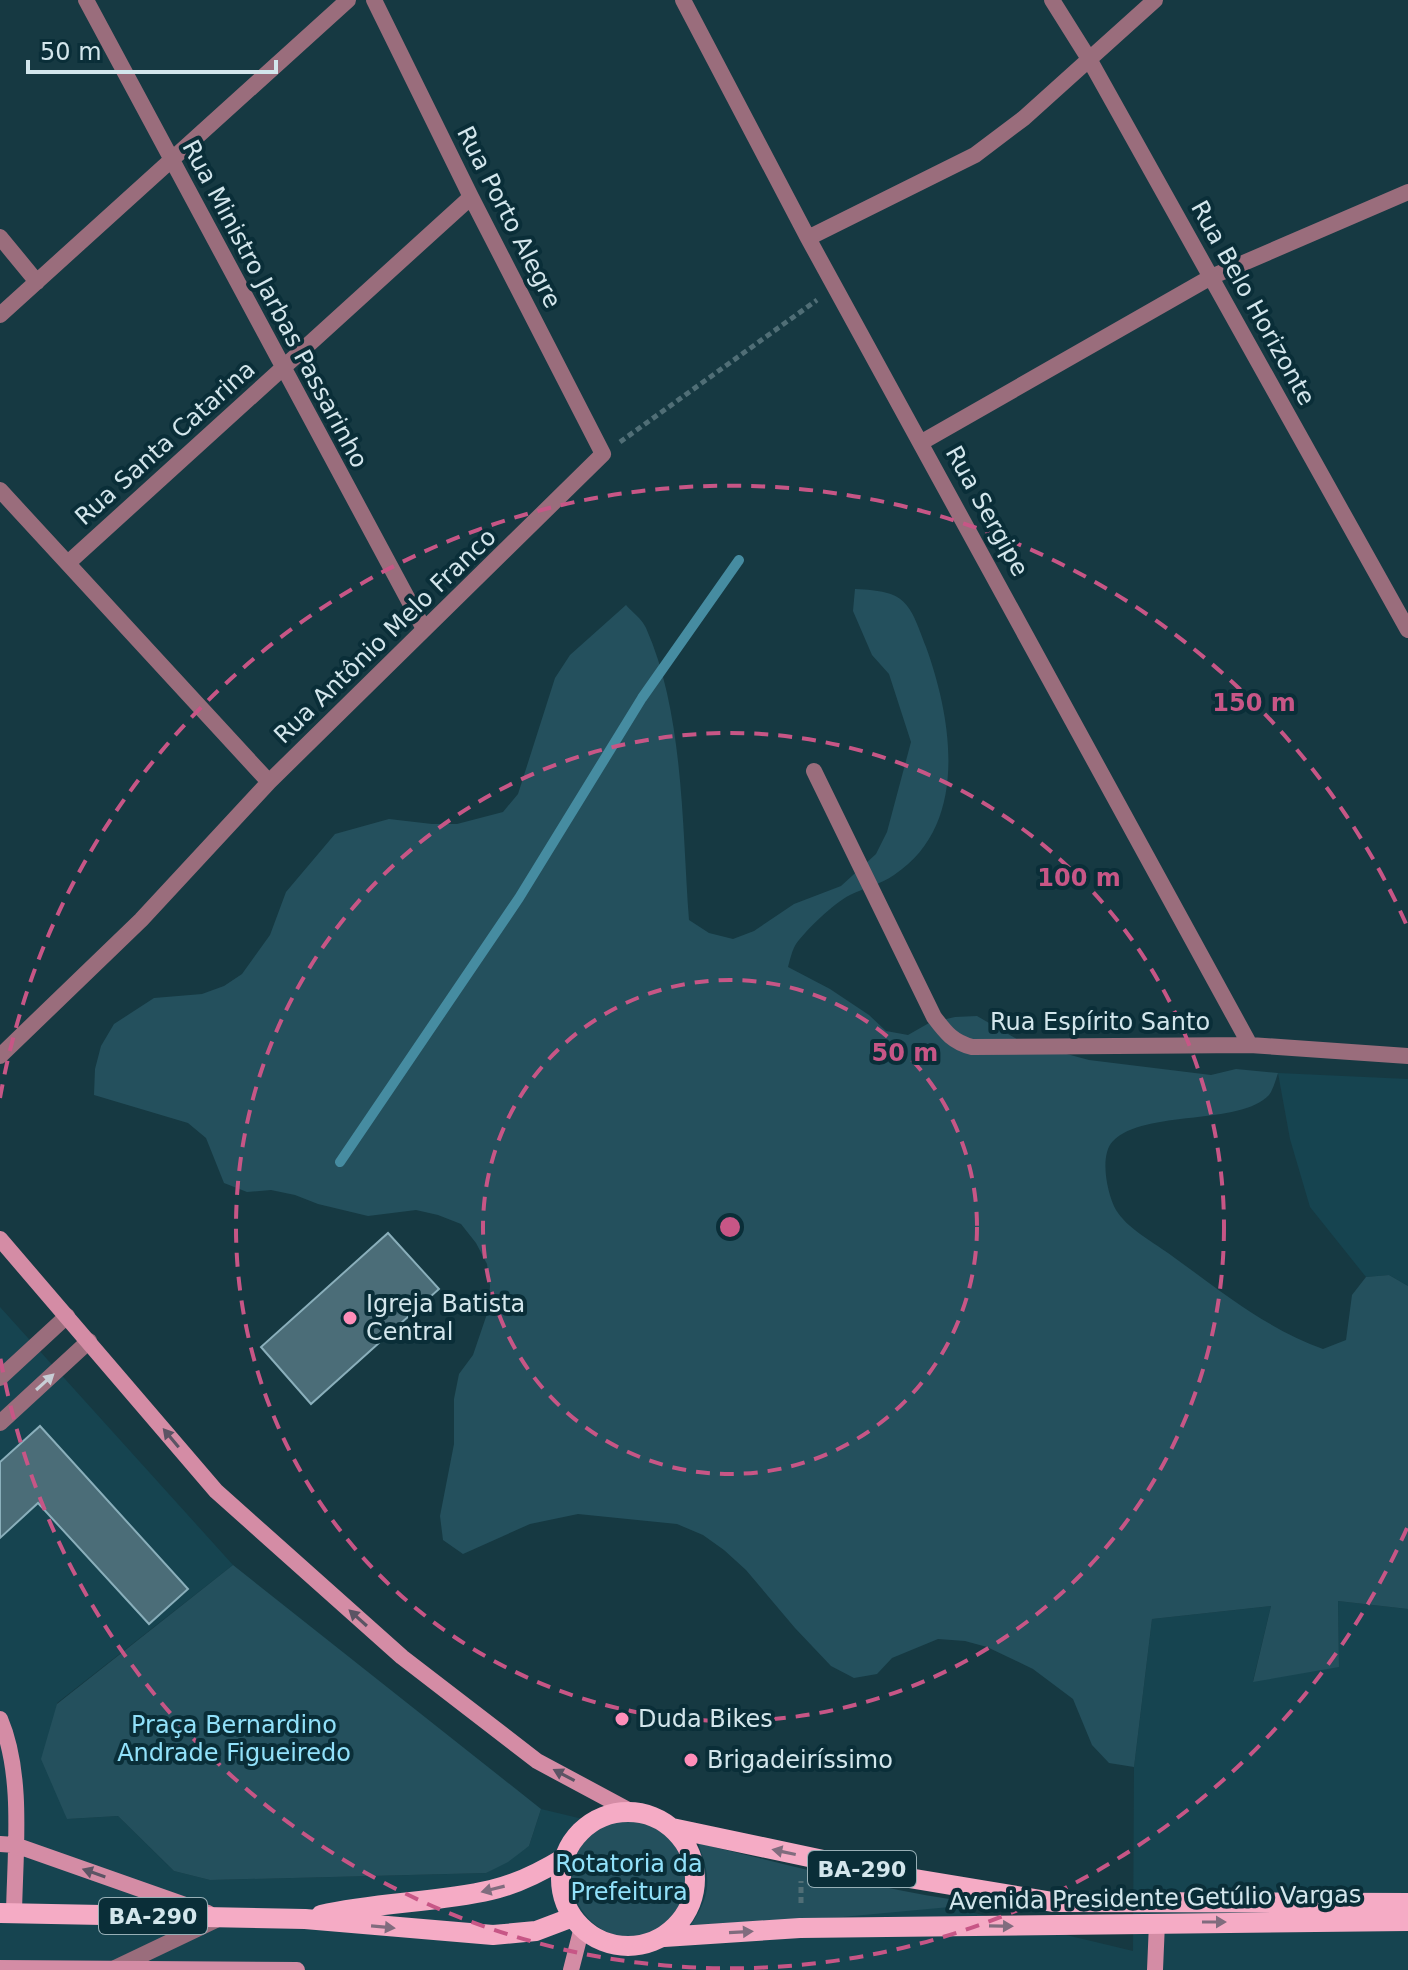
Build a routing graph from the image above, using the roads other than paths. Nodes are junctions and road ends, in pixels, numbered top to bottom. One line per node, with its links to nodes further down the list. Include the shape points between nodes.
1 (86, 0): 8 (street, Rua Ministro Jarbas Passarinho)
2 (348, 0): 8 (street)
3 (374, 0): 10 (street, Rua Porto Alegre)
4 (683, 0): 12 (street, Rua Sergipe)
5 (1052, 0): 7 (street, Rua Belo Horizonte)
6 (1155, 0): 7 (street)
7 (1089, 59): 12 (street, via 975,155); 13 (street, Rua Belo Horizonte)
8 (171, 161): 14 (street); 16 (street, Rua Ministro Jarbas Passarinho)
9 (1408, 192): 13 (street)
10 (471, 197): 16 (street, Rua Santa Catarina); 18 (street, Rua Porto Alegre)
11 (0, 237): 14 (street)
12 (808, 238): 17 (street, Rua Sergipe)
13 (1211, 277): 17 (street); 22 (street, Rua Belo Horizonte)
14 (37, 282): 15 (street)
15 (0, 315)
16 (282, 369): 20 (street, Rua Santa Catarina); 21 (street, Rua Ministro Jarbas Passarinho)
17 (922, 442): 25 (street, Rua Sergipe)
18 (603, 454): 21 (street, Rua Antônio Melo Franco)
19 (0, 490): 20 (street)
20 (68, 563): 24 (street)
21 (424, 629): 24 (street, Rua Antônio Melo Franco)
22 (1408, 630)
23 (814, 771): 25 (street, Rua Espírito Santo, via 934,1017 950,1039 972,1047)
24 (269, 782): 26 (street, Rua Antônio Melo Franco, via 141,920)
25 (1250, 1045): 27 (street, Rua Espírito Santo)
26 (0, 1056)
27 (1408, 1056)
28 (0, 1239): 29 (street)
29 (67, 1316): 30 (street); 31 (street)
30 (89, 1341): 32 (street, one-way to 30); 34 (street, one-way to 30, via 537,1761 402,1657 216,1491)
31 (0, 1378)
32 (0, 1423)
33 (0, 1719): 36 (street, via 9,1741 16,1815)
34 (632, 1812): 35 (main road); 37 (main road, via 610,1814 590,1824)
35 (672, 1828): 38 (main road, Avenida Presidente Getúlio Vargas / BA-290, one-way to 35, via 1053,1902 970,1890); 45 (main road, via 688,1847 696,1871 694,1897 683,1919)
36 (7, 1844): 39 (street); 40 (street, one-way to 36)
37 (564, 1858): 41 (main road, BA-290, one-way to 41, via 529,1878 492,1890); 43 (main road, via 564,1899)
38 (1408, 1903)
39 (7, 1913): 40 (main road, BA-290)
40 (221, 1918): 41 (main road, BA-290); 47 (street)
41 (305, 1919): 43 (main road, BA-290, one-way to 43, via 493,1935)
42 (1408, 1921): 44 (main road, Avenida Presidente Getúlio Vargas, one-way to 42)
43 (578, 1922): 45 (main road, via 608,1943 640,1945); 49 (street)
44 (1157, 1923): 45 (main road, Avenida Presidente Getúlio Vargas, one-way to 44, via 800,1928); 50 (street)
45 (664, 1937)
46 (11, 1969): 47 (street)
47 (113, 1969): 48 (street)
48 (297, 1970)
49 (571, 1970)
50 (1155, 1970)

